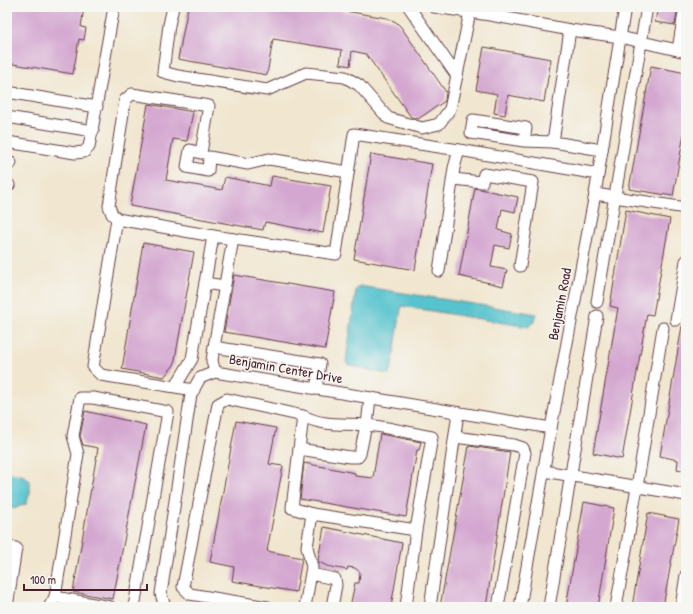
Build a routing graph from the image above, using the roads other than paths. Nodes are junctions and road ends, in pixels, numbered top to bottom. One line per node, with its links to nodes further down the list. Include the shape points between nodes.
1 (114, 7): 15 (street)
2 (173, 7): 13 (street, via 163,72 178,76 267,90 306,74 345,77 359,85 388,118 422,128 439,124 450,109)
3 (409, 7): 13 (street)
4 (434, 7): 8 (street)
5 (624, 7): 10 (street, Benjamin Road)
6 (646, 7): 11 (street)
7 (685, 10): 12 (street)
8 (470, 12): 9 (street); 13 (street)
9 (570, 30): 10 (street); 20 (street)
10 (620, 37): 11 (street); 22 (street, Benjamin Road)
11 (641, 43): 12 (street); 27 (street)
12 (682, 51)
13 (457, 76)
14 (7, 92): 15 (street)
15 (97, 107): 17 (street)
16 (7, 117): 17 (street)
17 (93, 131): 19 (street, via 89,147 84,152 75,153)
18 (524, 141): 20 (street)
19 (7, 142)
20 (553, 142): 22 (street)
21 (459, 150): 23 (street, via 354,134); 24 (street); 25 (street)
22 (602, 150): 24 (street, Benjamin Road)
23 (348, 172): 29 (street, via 269,159 248,164 205,155 209,106 132,94 125,100 109,206); 31 (street, via 336,254)
24 (598, 174): 26 (street, Benjamin Road)
25 (453, 179): 33 (street, via 482,182 484,174 533,182); 34 (street)
26 (595, 194): 27 (street); 50 (street, Benjamin Road)
27 (615, 197): 28 (street); 37 (street)
28 (686, 208)
29 (117, 219): 30 (street); 43 (street, via 93,367 102,375)
30 (212, 236): 31 (street); 35 (street)
31 (233, 239): 36 (street)
32 (686, 261): 39 (street)
33 (520, 266)
34 (439, 271)
35 (205, 283): 36 (street); 43 (street, via 192,359)
36 (224, 286): 41 (street)
37 (597, 302)
38 (598, 316): 54 (street)
39 (676, 320)
40 (663, 328): 55 (street)
41 (214, 347): 42 (street, via 212,361); 44 (street, via 320,364)
42 (215, 372): 44 (street, Benjamin Center Drive); 45 (street, Benjamin Center Drive, via 200,378)
43 (175, 386): 45 (street)
44 (316, 389): 46 (street, Benjamin Center Drive)
45 (194, 390): 67 (street, Benjamin Center Drive, via 191,394 161,594)
46 (370, 398): 47 (street, Benjamin Center Drive); 49 (street)
47 (458, 412): 50 (street, Benjamin Center Drive); 51 (street)
48 (302, 416): 49 (street, via 315,422); 52 (street); 68 (street, via 227,399 218,404 183,587 190,594)
49 (367, 425): 52 (street, via 358,457); 58 (street, via 432,437)
50 (551, 428): 53 (street, Benjamin Road)
51 (455, 436): 72 (street); 73 (street, via 514,445 523,448 525,453)
52 (299, 449): 57 (street, via 292,508)
53 (544, 471): 54 (street); 74 (street, Benjamin Road)
54 (572, 476): 55 (street); 75 (street)
55 (637, 487): 56 (street); 76 (street)
56 (686, 495)
57 (312, 514): 58 (street); 60 (street, via 307,547 312,567)
58 (416, 530): 71 (street)
59 (7, 546): 63 (street, via 16,548)
60 (311, 574): 69 (street); 70 (street, via 335,579)
61 (686, 575): 77 (street)
62 (55, 597): 64 (street); 65 (street); 66 (street, via 78,454 73,436 80,398 93,398 168,412)
63 (7, 607)
64 (49, 607)
65 (110, 607)
66 (134, 607)
67 (165, 607)
68 (268, 607)
69 (305, 607)
70 (332, 607)
71 (406, 607)
72 (430, 607)
73 (498, 607)
74 (520, 607)
75 (549, 607)
76 (616, 607)
77 (681, 607)

